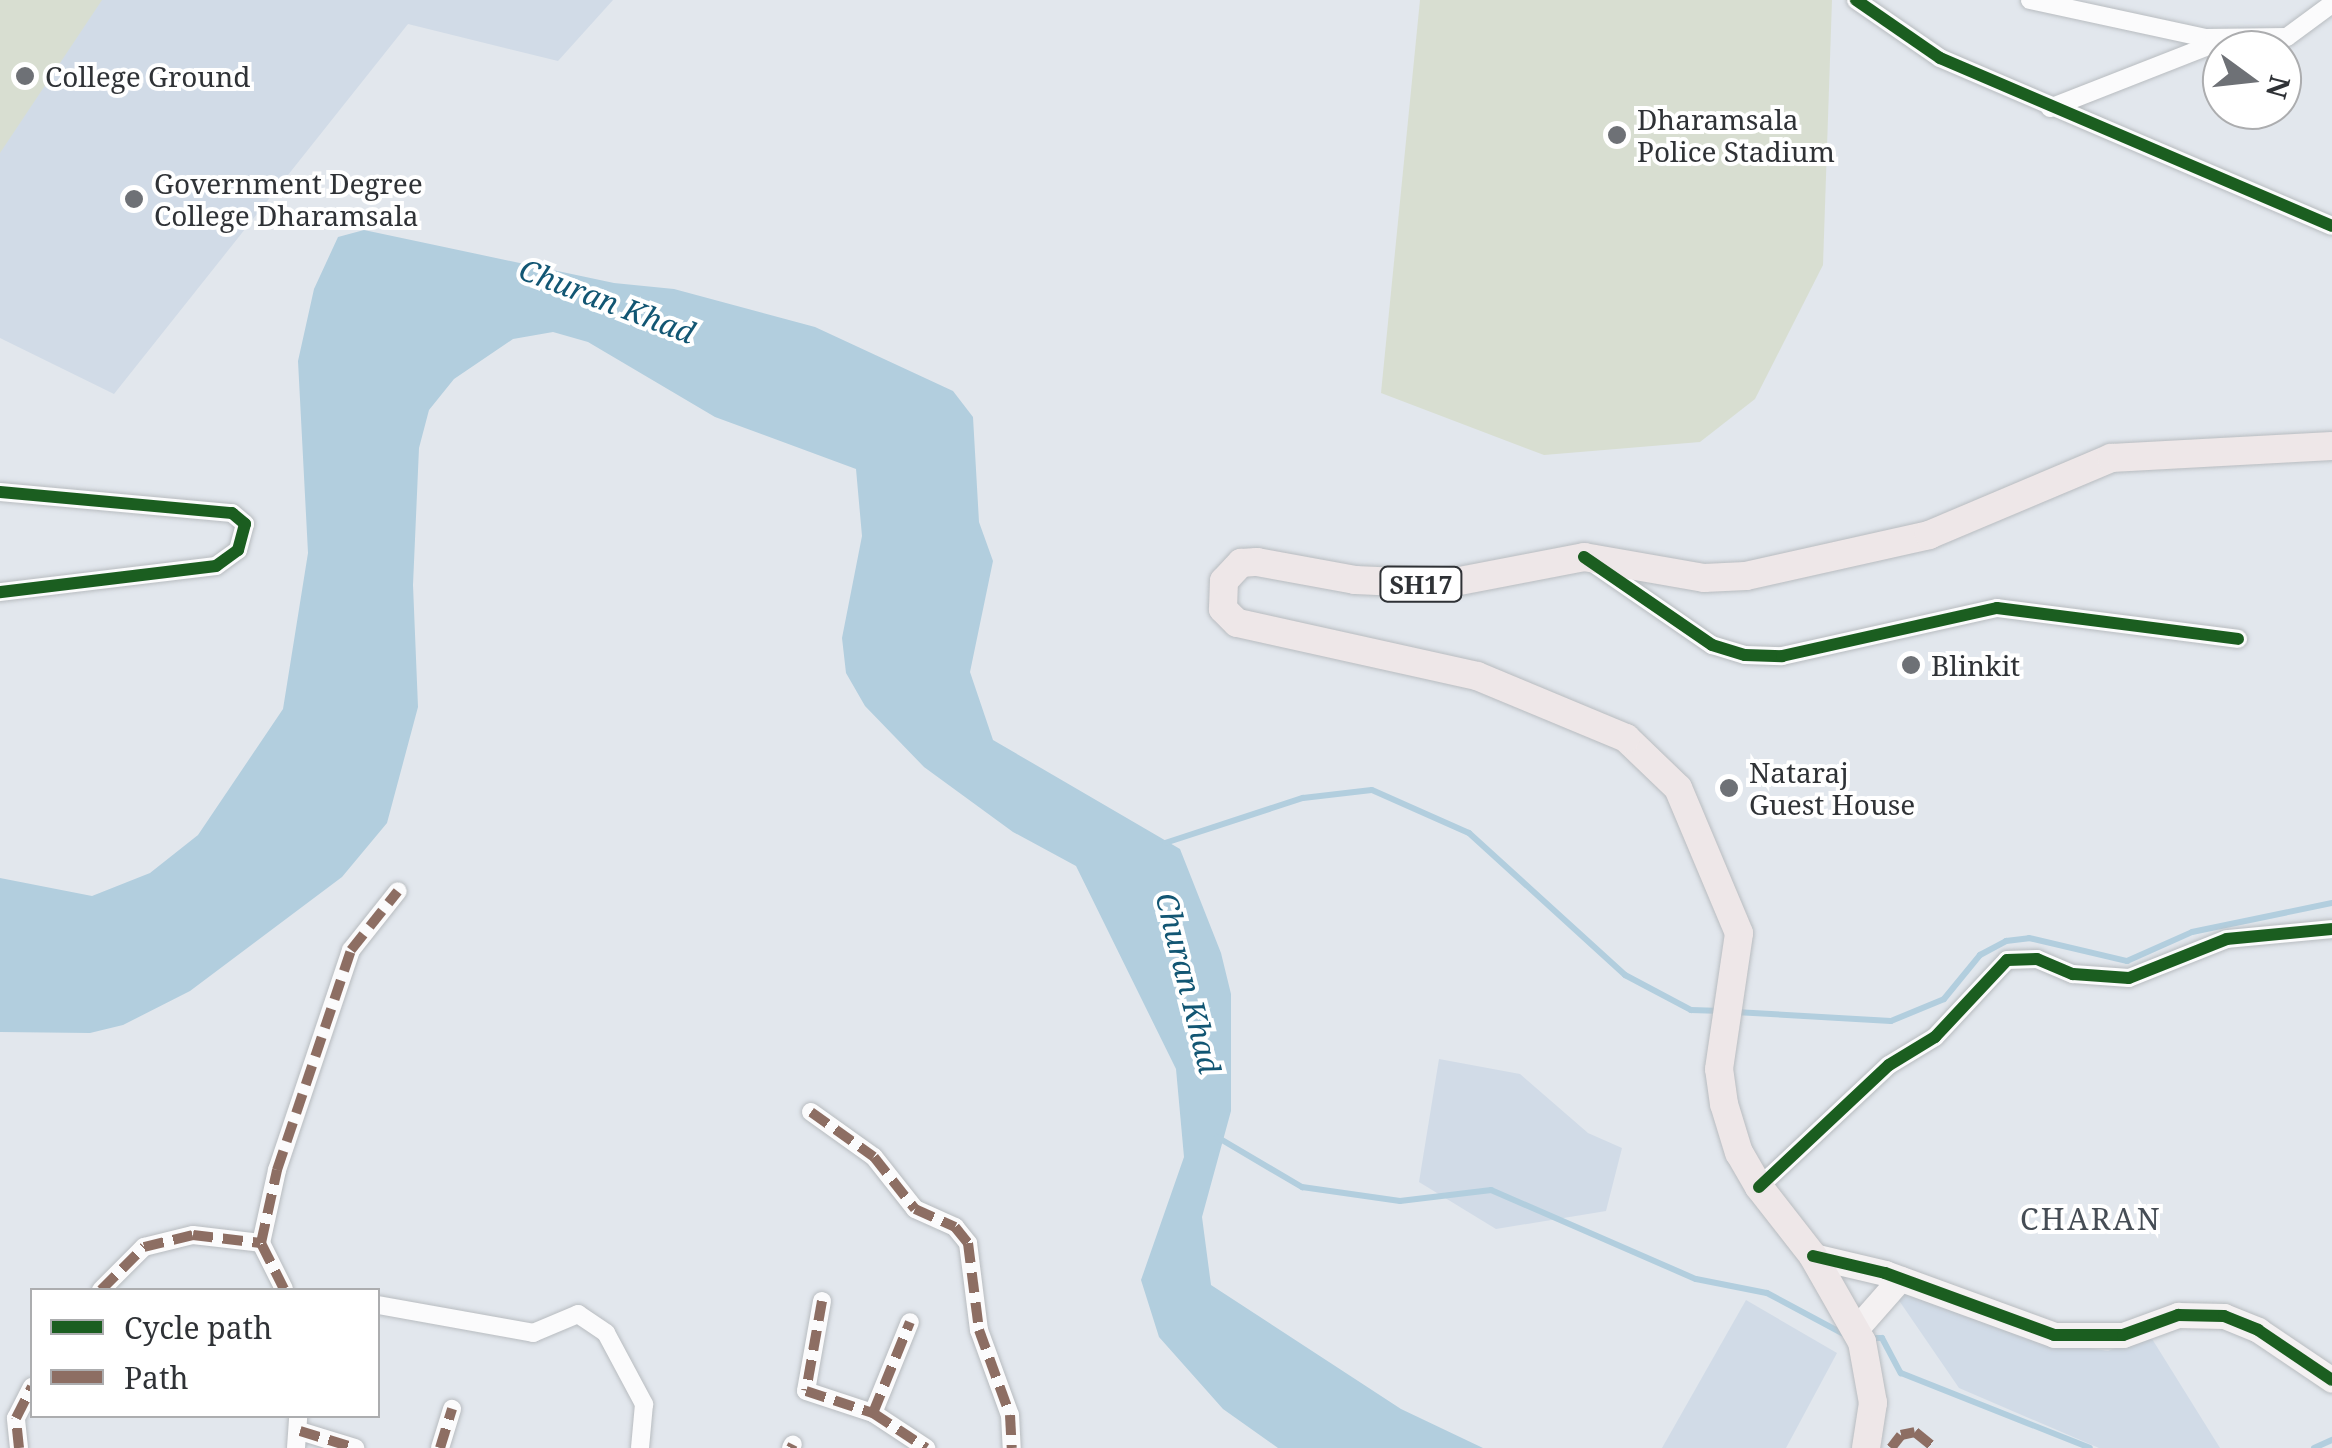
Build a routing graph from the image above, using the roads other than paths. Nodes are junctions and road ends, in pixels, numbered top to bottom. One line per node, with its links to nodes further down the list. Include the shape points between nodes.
1 (1856, 0): 7 (street, via 1940,58)
2 (2030, 0): 5 (street)
3 (2332, 4): 4 (street)
4 (2295, 30)
5 (2202, 36)
6 (2202, 48): 7 (street)
7 (2050, 108): 8 (street)
8 (2332, 226)
9 (2332, 446): 11 (main road, SH17, via 2111,458 1928,535 1746,576 1704,578)
10 (0, 492): 12 (street, via 232,514 245,524 238,550 216,566)
11 (1584, 557): 13 (street, via 1712,645 1745,655 1782,656 1998,608); 17 (main road, SH17, via 1430,584 1247,562 1228,574 1221,601 1228,617 1250,628 1477,676 1640,748 1678,788 1734,916 1737,975 1719,1069 1738,1153)
12 (0, 592)
13 (2238, 639)
14 (398, 891): 18 (street, via 351,950 277,1170)
15 (2332, 929): 17 (street, via 2227,939 2128,978 2073,974 2023,956 2007,960 1935,1036 1889,1065)
16 (810, 1112): 37 (street, via 874,1157 915,1209 955,1226 968,1242 979,1330 1010,1415)
17 (1758, 1188): 19 (main road, SH17)
18 (261, 1244): 21 (street, via 193,1235 144,1247); 22 (street)
19 (1813, 1256): 20 (street); 26 (main road, SH17)
20 (1900, 1278): 26 (street); 27 (street, via 2054,1335 2123,1335 2178,1315 2224,1316 2258,1330)
21 (103, 1288)
22 (283, 1288)
23 (822, 1300): 30 (street, via 806,1391)
24 (380, 1305): 35 (street, via 533,1332 578,1314 606,1334 644,1404)
25 (910, 1322): 30 (street)
26 (1856, 1328): 38 (main road, SH17, via 1873,1403)
27 (2332, 1380)
28 (30, 1391): 32 (street, via 16,1418)
29 (452, 1409): 34 (street)
30 (873, 1413): 36 (street)
31 (298, 1431): 33 (street)
32 (19, 1448)
33 (355, 1448)
34 (440, 1448)
35 (640, 1448)
36 (926, 1448)
37 (1012, 1448)
38 (1866, 1448)

